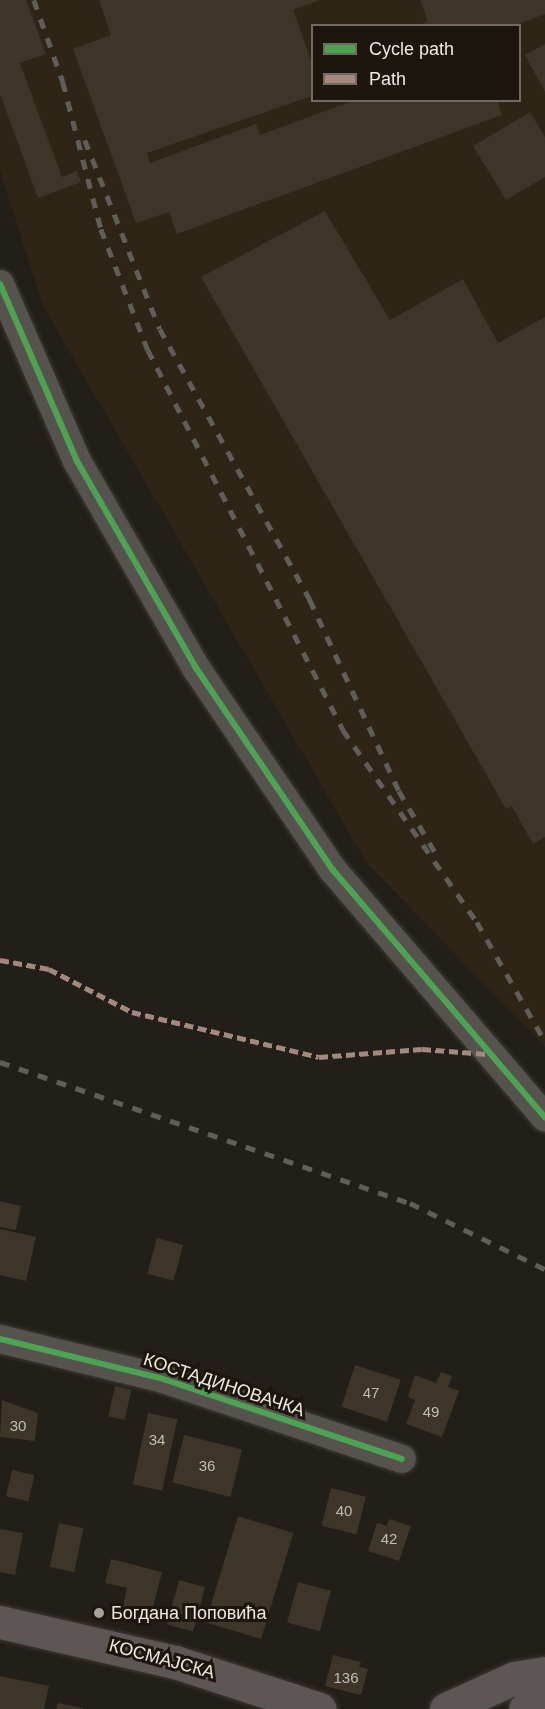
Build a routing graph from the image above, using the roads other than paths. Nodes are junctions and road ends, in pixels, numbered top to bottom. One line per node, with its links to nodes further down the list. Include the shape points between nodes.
1 (0, 284): 2 (street, via 77,461 196,669 333,870)
2 (545, 1117)
3 (0, 1339): 4 (street, КОСТАДИНОВАЧКА, via 160,1378)
4 (402, 1459)
5 (0, 1622): 9 (main road, КОСМАЈСКА, via 175,1662)
6 (545, 1673): 8 (main road, via 514,1678)
7 (545, 1691): 10 (main road)
8 (459, 1706)
9 (320, 1709)
10 (525, 1709)

